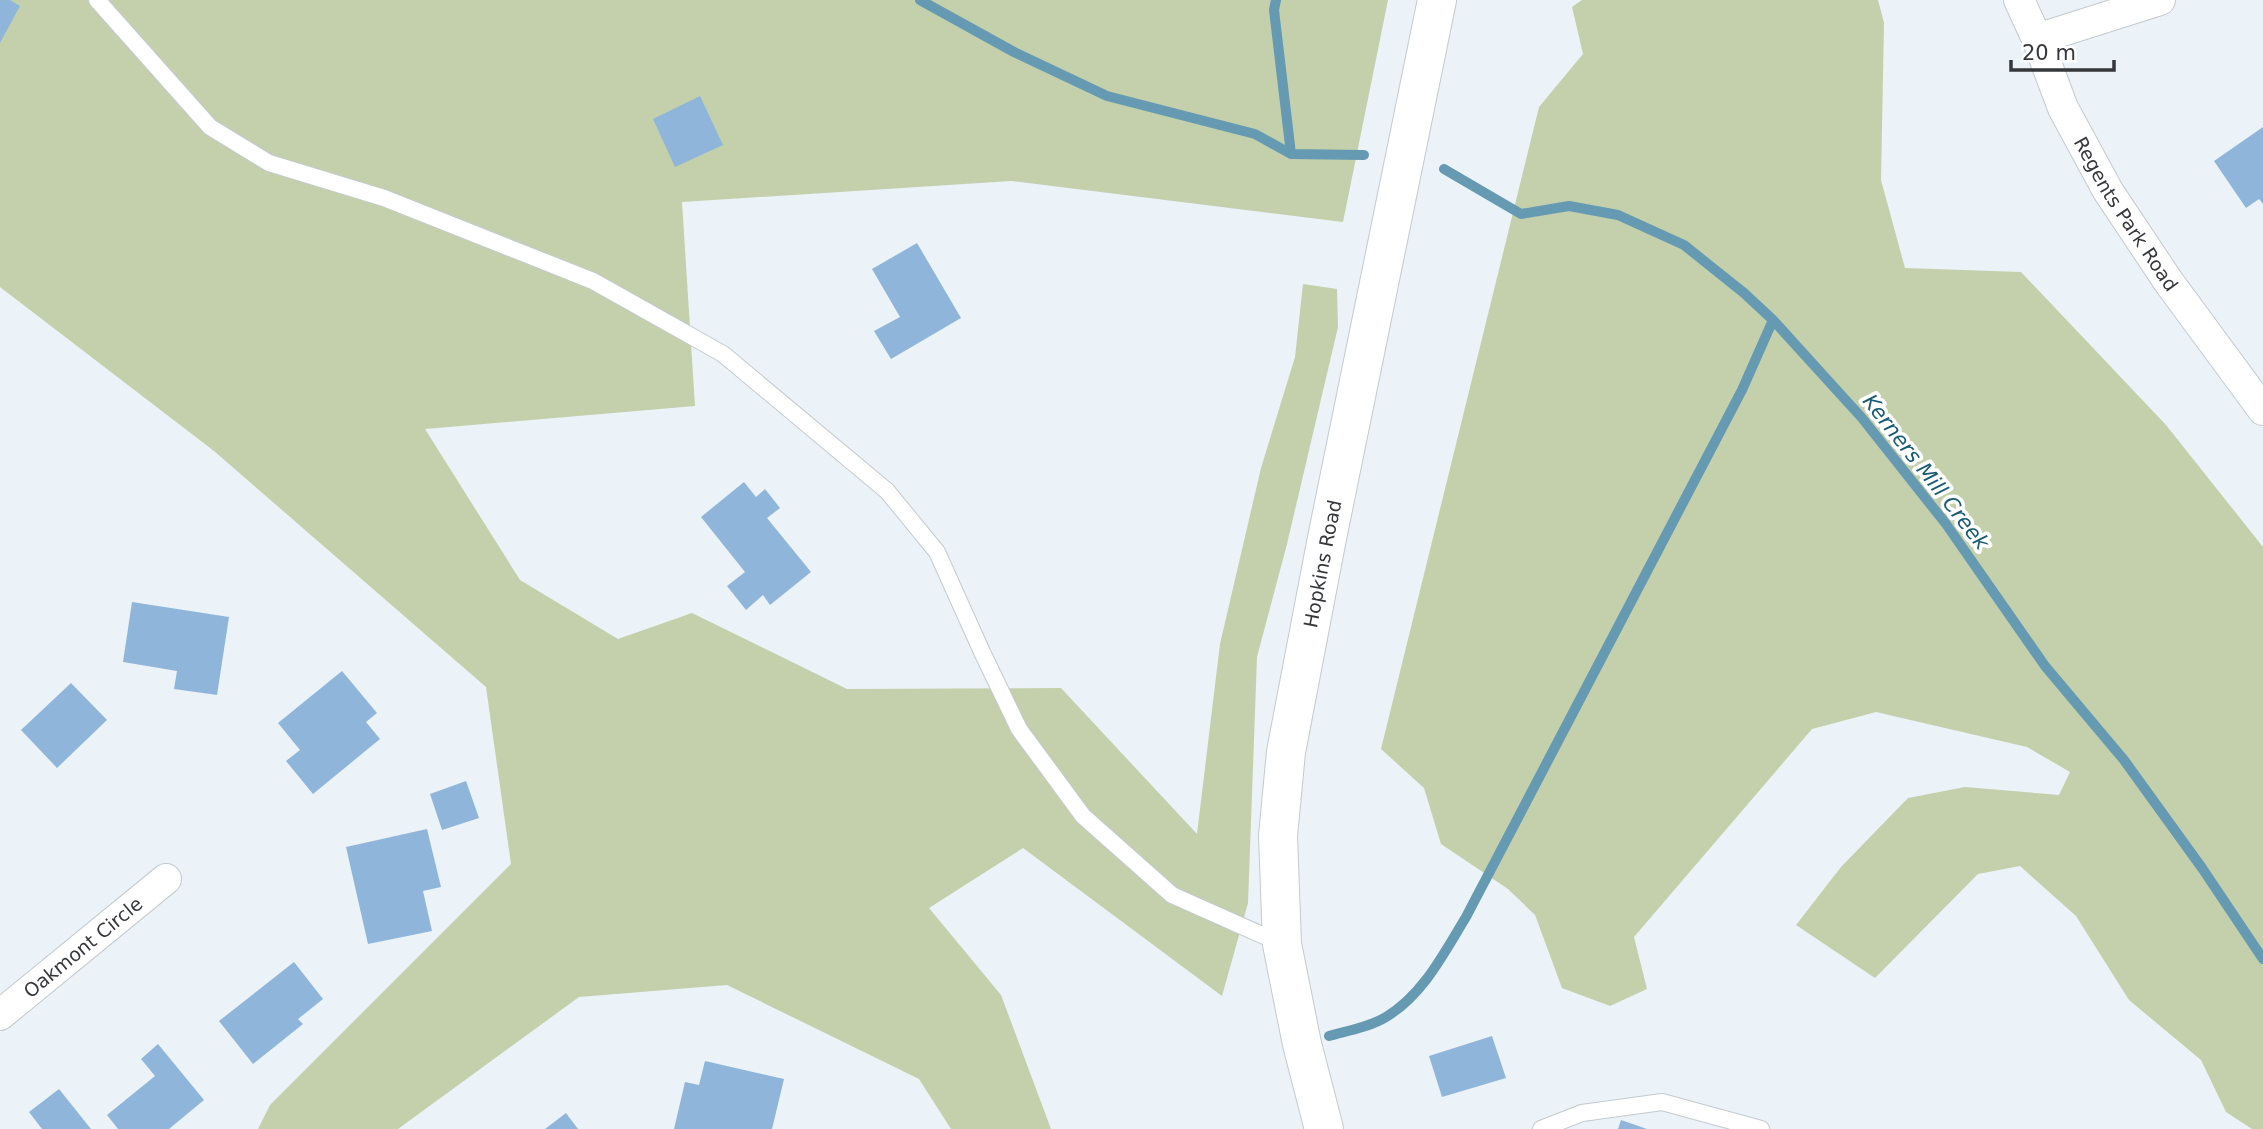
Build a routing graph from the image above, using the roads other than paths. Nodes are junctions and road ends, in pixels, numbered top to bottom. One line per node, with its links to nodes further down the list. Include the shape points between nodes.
1 (97, 0): 8 (lane, via 210,127 269,163 384,198 593,281 723,354 887,491 937,551 1019,729 1083,816 1172,895)
2 (1437, 0): 8 (main road, Hopkins Road, via 1286,752 1278,836)
3 (2019, 0): 5 (street, Regents Park Road)
4 (2160, 0): 5 (street)
5 (2037, 39): 6 (street, Regents Park Road, via 2063,108 2108,191)
6 (2263, 410)
7 (166, 879): 9 (street, Oakmont Circle)
8 (1282, 944): 10 (main road, Hopkins Road)
9 (0, 1015)
10 (1324, 1129)
11 (1541, 1129): 12 (lane, via 1581,1112 1662,1102)
12 (1761, 1129)

